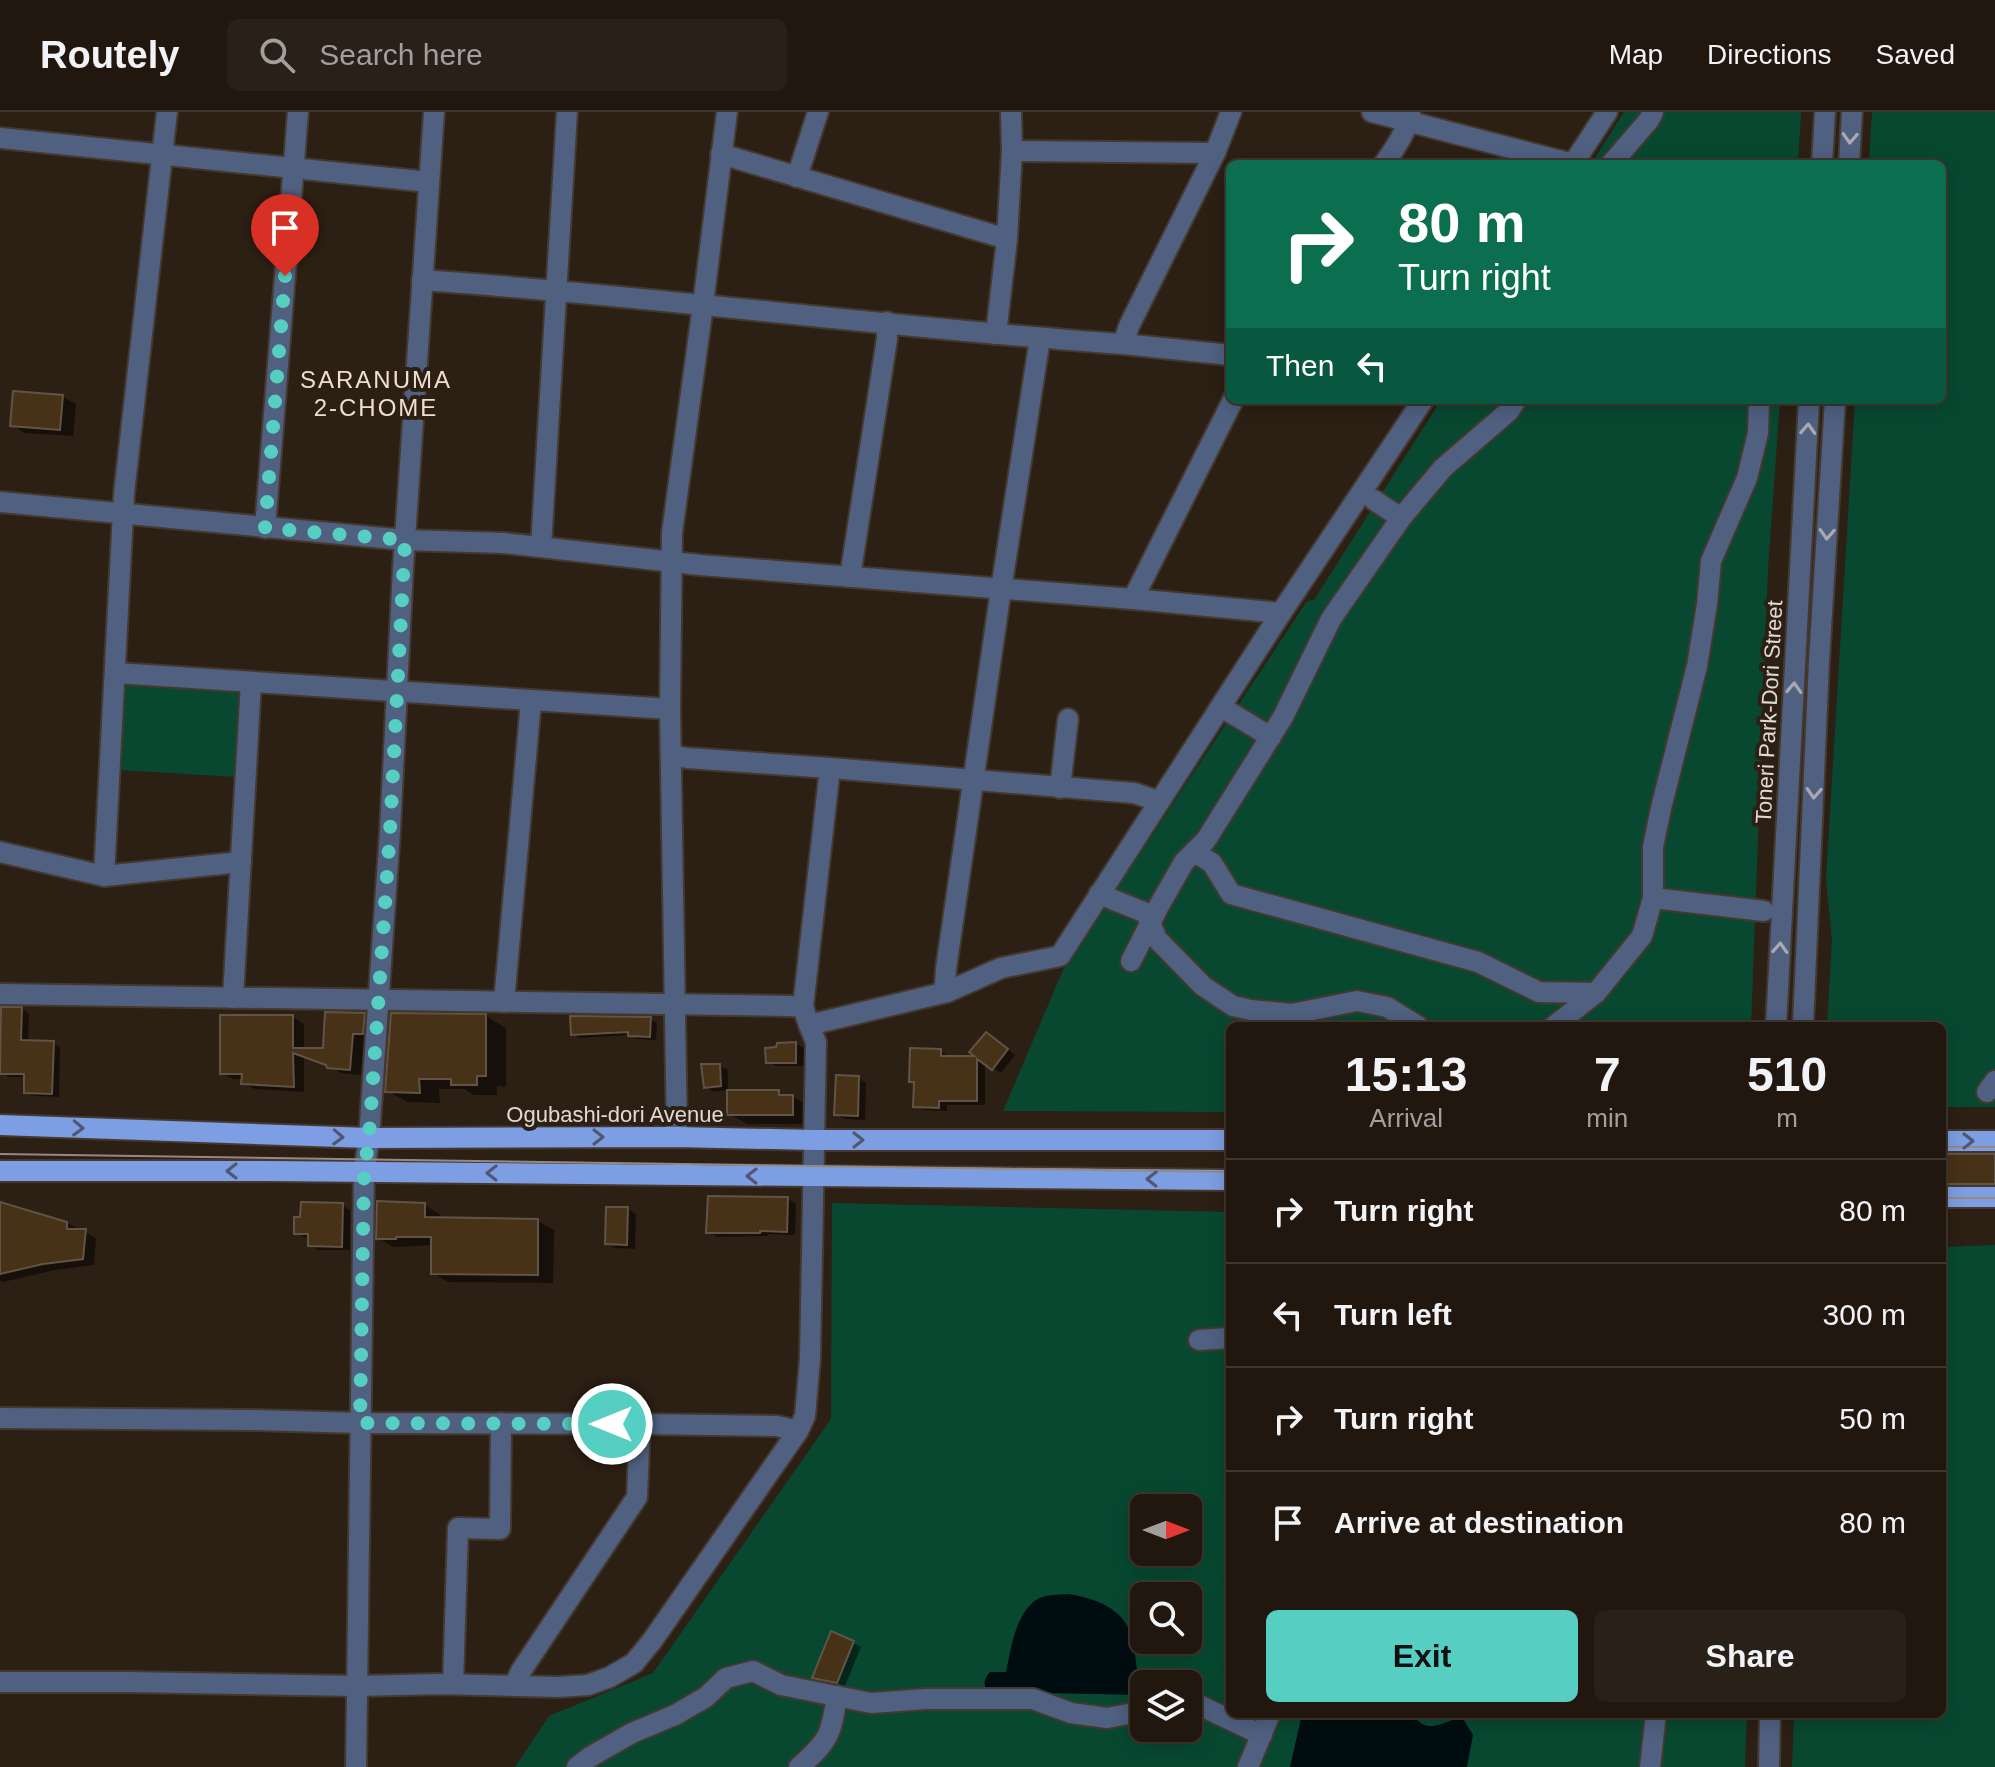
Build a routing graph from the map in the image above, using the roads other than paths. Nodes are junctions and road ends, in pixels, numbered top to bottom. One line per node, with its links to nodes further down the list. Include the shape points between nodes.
1 (167, 112): 19 (street)
2 (298, 112): 26 (street)
3 (434, 112): 28 (street)
4 (567, 112): 31 (street)
5 (727, 112): 18 (street)
6 (818, 112): 27 (street)
7 (1011, 112): 16 (street)
8 (1231, 112): 17 (street)
9 (1372, 112): 14 (street)
10 (1607, 112): 22 (street)
11 (1653, 112): 23 (street)
12 (1825, 112): 24 (street)
13 (1852, 112): 25 (street, one-way to 25)
14 (1410, 117): 20 (street); 21 (street)
15 (0, 138): 19 (street)
16 (1012, 151): 17 (street); 29 (street)
17 (1215, 153): 36 (street)
18 (721, 154): 27 (street); 32 (street)
19 (162, 155): 26 (street); 46 (street)
20 (1386, 160)
21 (1559, 160)
22 (1576, 160)
23 (1614, 160)
24 (1822, 160)
25 (1849, 160)
26 (294, 168): 28 (street); 48 (street)
27 (797, 177): 29 (street)
28 (429, 182): 30 (street)
29 (1007, 239): 34 (street)
30 (422, 280): 31 (street); 49 (street)
31 (557, 292): 32 (street); 50 (street)
32 (703, 305): 33 (street); 51 (street)
33 (887, 322): 34 (street); 52 (street)
34 (996, 334): 35 (street)
35 (1040, 338): 36 (street); 53 (street)
36 (1123, 344): 37 (street)
37 (1226, 355)
38 (1231, 404): 54 (street)
39 (1420, 404): 55 (street)
40 (1513, 404): 47 (street, via 1443,468)
41 (1759, 404): 74 (street, via 1747,478 1711,561 1697,666 1653,847)
42 (1809, 404): 89 (street, Toneri Park-Dori Street, one-way to 42)
43 (1835, 404): 90 (street, one-way to 90)
44 (1374, 500): 47 (street)
45 (0, 502): 46 (street)
46 (123, 515): 48 (street); 56 (street)
47 (1401, 518): 63 (street, via 1331,619)
48 (265, 528): 49 (street)
49 (405, 540): 50 (street); 58 (street)
50 (541, 547): 51 (street)
51 (672, 563): 52 (street); 61 (street)
52 (850, 577): 53 (street)
53 (1002, 590): 54 (street); 66 (street)
54 (1133, 599): 55 (street)
55 (1281, 613): 60 (street)
56 (115, 673): 57 (street); 72 (street)
57 (251, 682): 58 (street); 71 (street)
58 (397, 692): 59 (street); 82 (street)
59 (531, 701): 61 (street); 83 (street)
60 (1221, 707): 63 (street); 68 (street)
61 (670, 709): 64 (street)
62 (1068, 719): 67 (street)
63 (1271, 737): 70 (street)
64 (671, 755): 65 (street); 84 (street)
65 (830, 768): 66 (street); 85 (street)
66 (974, 781): 67 (street); 78 (street)
67 (1060, 788): 68 (street, via 1134,793)
68 (1158, 803): 73 (street)
69 (0, 852): 72 (street)
70 (1194, 852): 76 (street); 79 (street, via 1212,863 1231,894 1478,962 1539,992)
71 (241, 862): 72 (street); 81 (street)
72 (104, 876)
73 (1099, 894): 76 (street, via 1146,913); 78 (street, via 1060,956 1001,968)
74 (1653, 898): 75 (street); 79 (street, via 1642,936)
75 (1764, 911)
76 (1151, 925): 77 (street); 86 (street, via 1157,939 1203,986 1233,1006)
77 (1131, 961)
78 (947, 992): 85 (street)
79 (1596, 993): 88 (street)
80 (0, 994): 81 (street)
81 (233, 998): 82 (street)
82 (377, 1000): 83 (street); 93 (street)
83 (504, 1002): 84 (street)
84 (676, 1004): 85 (street); 92 (street)
85 (806, 1016): 94 (street, via 816,1042)
86 (1292, 1020): 87 (street, via 1357,1001 1387,1007)
87 (1411, 1022)
88 (1559, 1022)
89 (1776, 1022)
90 (1803, 1022)
91 (0, 1125): 93 (main road, Ogubashi-dori Avenue, one-way to 93)
92 (677, 1137): 93 (main road, Ogubashi-dori Avenue, one-way to 92); 94 (main road, Ogubashi-dori Avenue)
93 (369, 1138): 99 (street)
94 (815, 1140): 95 (main road, Ogubashi-dori Avenue, one-way to 95); 100 (street)
95 (1226, 1140)
96 (1946, 1141): 97 (main road, one-way to 97)
97 (1995, 1141)
98 (0, 1171): 99 (main road, one-way to 98)
99 (364, 1172): 100 (main road, one-way to 99); 107 (street)
100 (813, 1176): 101 (main road, one-way to 100); 110 (street, via 809,1383)
101 (1226, 1180)
102 (1946, 1197): 103 (main road)
103 (1995, 1197)
104 (1226, 1338): 105 (street)
105 (1199, 1340)
106 (0, 1418): 107 (street)
107 (360, 1423): 108 (street); 113 (street)
108 (501, 1423): 109 (street); 112 (street, via 500,1529 458,1528)
109 (640, 1424): 110 (street, via 777,1426); 114 (street, via 637,1497)
110 (798, 1431): 114 (street, via 634,1663 588,1685)
111 (0, 1682): 113 (street)
112 (453, 1684): 113 (street); 114 (street)
113 (357, 1686): 124 (street)
114 (514, 1686)
115 (837, 1696): 117 (street, via 871,1703 1033,1699 1071,1713 1107,1718); 125 (street, via 781,1685 753,1671 726,1678 706,1697); 126 (street, via 832,1728 821,1748)
116 (1202, 1706): 119 (street)
117 (1130, 1714)
118 (1226, 1718): 123 (street)
119 (1226, 1718)
120 (1268, 1718): 123 (street)
121 (1656, 1718): 128 (street)
122 (1770, 1718): 129 (street)
123 (1262, 1735): 127 (street)
124 (356, 1767)
125 (577, 1767)
126 (799, 1767)
127 (1248, 1767)
128 (1650, 1767)
129 (1769, 1767)

